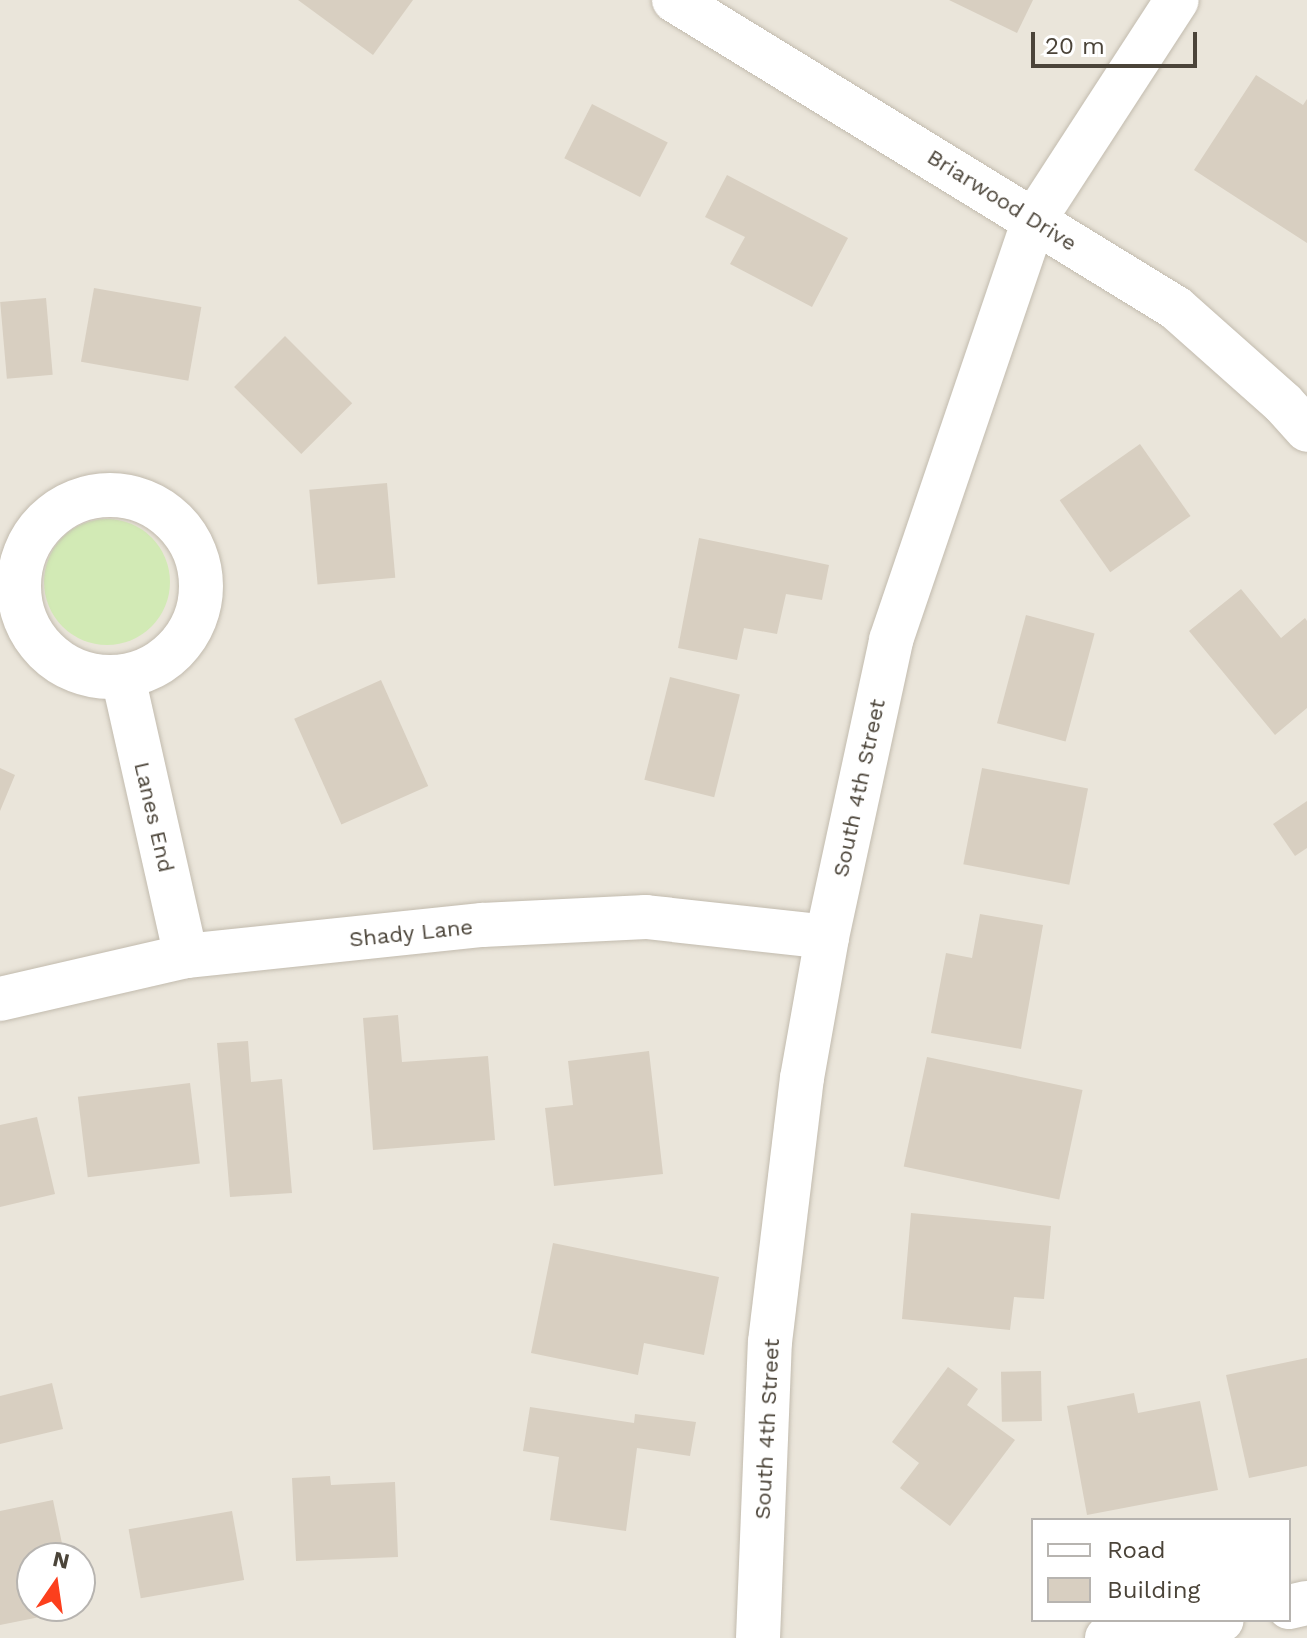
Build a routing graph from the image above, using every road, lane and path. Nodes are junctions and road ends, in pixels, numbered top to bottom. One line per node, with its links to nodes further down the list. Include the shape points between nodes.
1 (674, 0): 3 (street, Briarwood Drive)
2 (1177, 0): 3 (street, South 4th Street)
3 (1034, 220): 4 (street, Briarwood Drive, via 1176,308); 6 (street, South 4th Street, via 891,640)
4 (1307, 430)
5 (123, 677): 5 (street, via 174,652 191,629 200,602 200,573 192,546 152,505 125,496 96,496 69,504 28,544 19,571 19,600 27,626 44,650 67,668 94,677); 7 (street, Lanes End)
6 (827, 937): 7 (street, Shady Lane, via 646,917 482,925); 10 (street, South 4th Street, via 802,1078 770,1342)
7 (186, 956): 8 (street, Shady Lane)
8 (0, 999)
9 (1209, 1622): 11 (street)
10 (758, 1638)
11 (1107, 1638)

